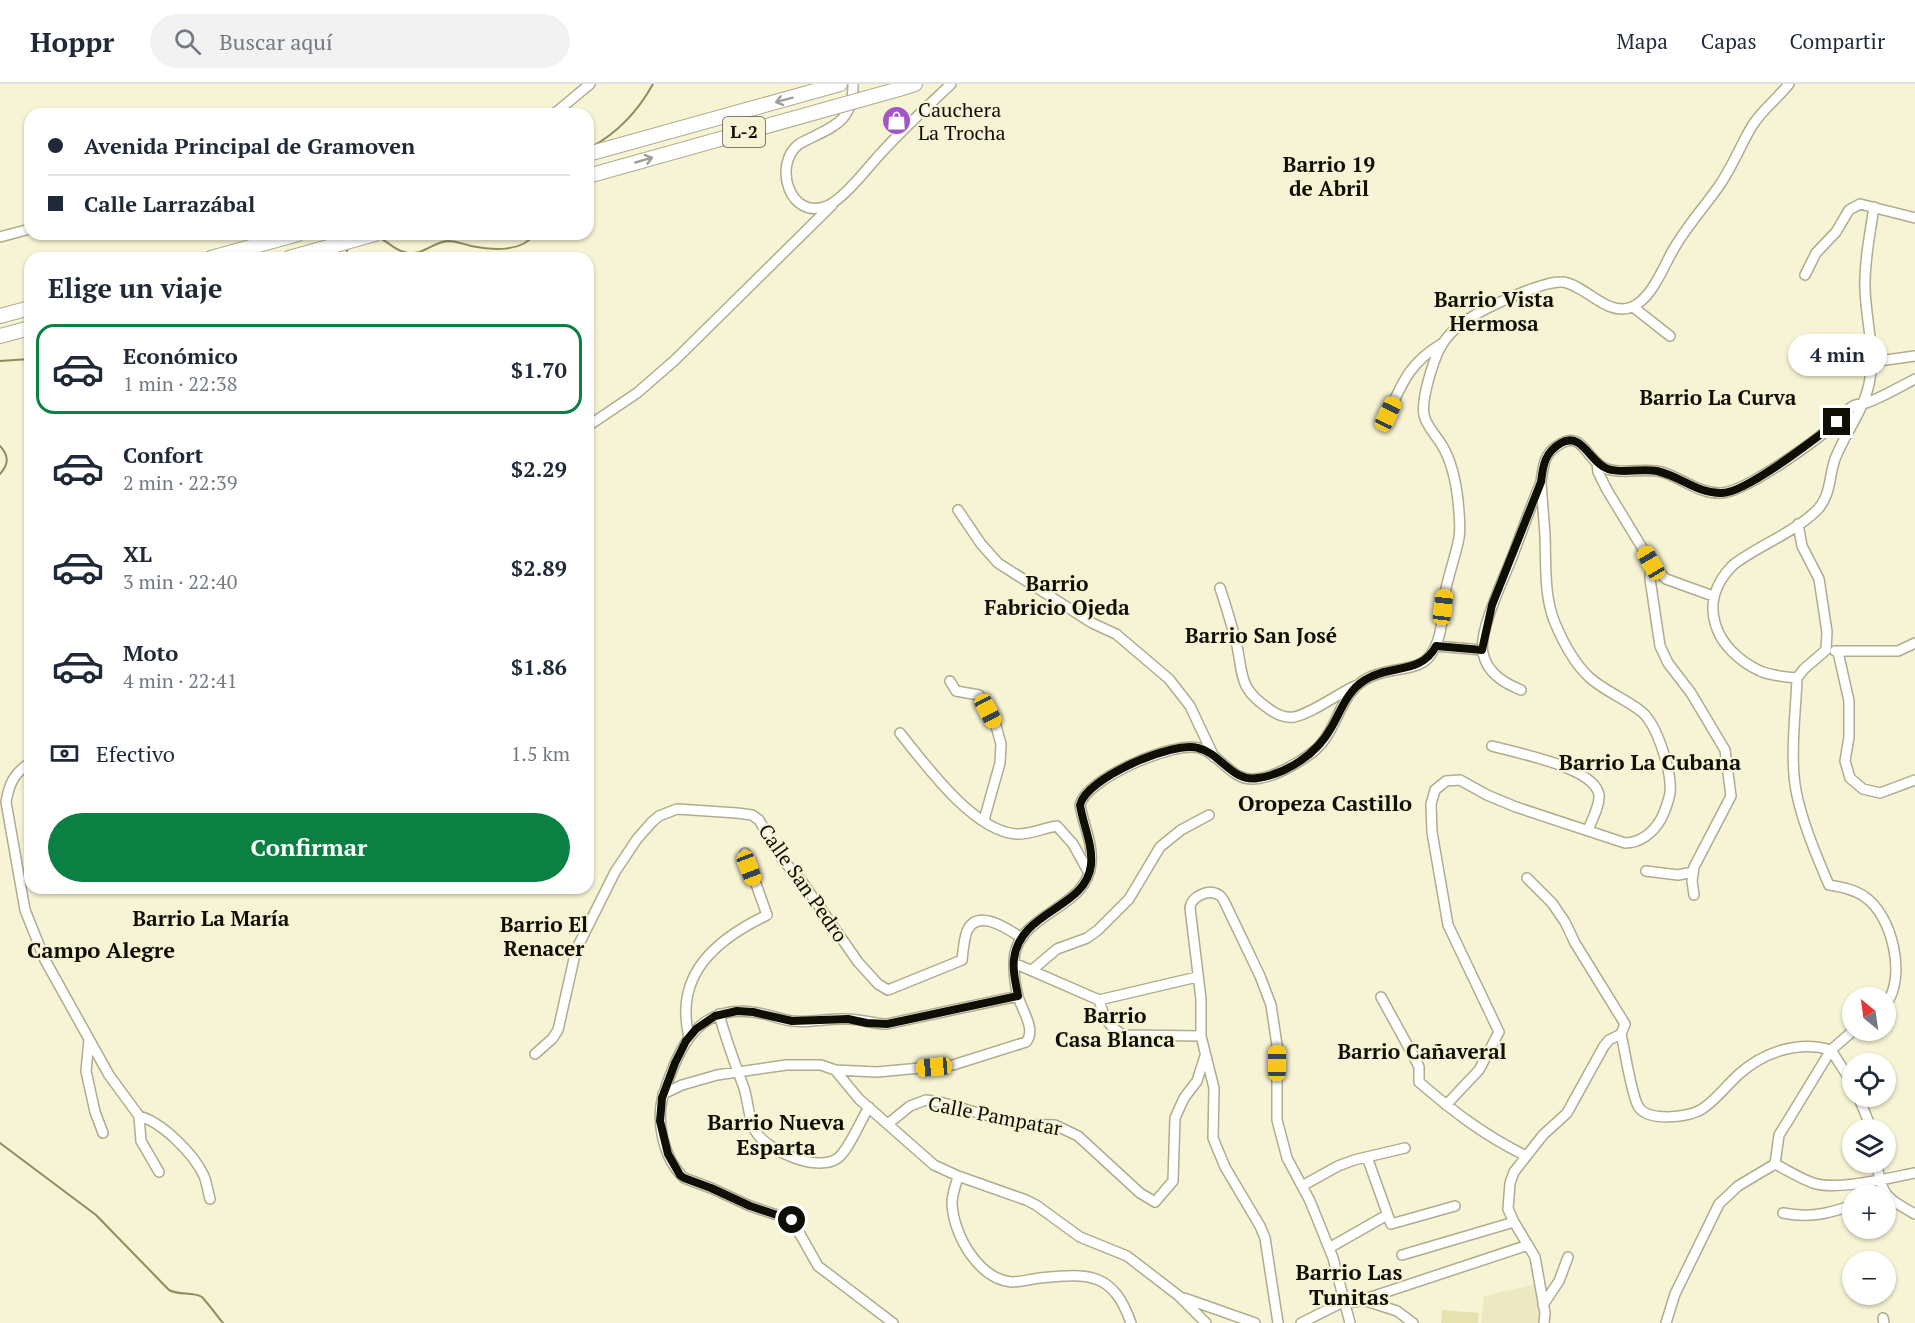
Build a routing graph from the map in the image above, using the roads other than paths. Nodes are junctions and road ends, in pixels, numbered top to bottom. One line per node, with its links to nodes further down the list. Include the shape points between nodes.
1 (590, 84): 7 (street)
2 (840, 84): 8 (highway, L-2, one-way to 8)
3 (854, 84): 10 (street, via 845,117 794,148 786,164 790,193 803,205 828,206)
4 (915, 84): 9 (highway, L-2, one-way to 4, bridge)
5 (951, 84): 10 (street)
6 (1789, 84): 20 (street, via 1752,126 1717,189 1680,236 1647,295)
7 (561, 108)
8 (594, 152)
9 (594, 174)
10 (841, 196): 32 (street, via 675,360 637,393)
11 (1874, 207): 12 (street); 19 (street, via 1860,204 1849,210 1836,232 1816,253); 28 (street, via 1865,265)
12 (1915, 218)
13 (24, 231): 14 (street)
14 (0, 237)
15 (276, 240): 17 (highway)
16 (354, 240): 18 (highway)
17 (233, 252)
18 (310, 252)
19 (1805, 275)
20 (1633, 307): 25 (street); 26 (street, via 1612,308 1566,283 1546,284 1477,314 1457,327)
21 (24, 310): 22 (highway)
22 (0, 316)
23 (24, 330): 24 (highway)
24 (0, 336)
25 (1670, 336)
26 (1443, 343): 31 (street, via 1411,368); 41 (street, via 1434,363 1424,416 1453,471 1459,538)
27 (1915, 356): 28 (street)
28 (1872, 362): 30 (street)
29 (1915, 379): 30 (street)
30 (1864, 404): 33 (street, via 1853,406 1804,448 1722,494 1660,472 1616,471); 36 (street, via 1838,451 1825,500)
31 (1388, 414)
32 (594, 422)
33 (1597, 463): 34 (street, via 1583,446 1566,440 1547,455); 37 (street, via 1607,490)
34 (1541, 482): 42 (street, via 1492,605); 56 (street, via 1553,619 1587,675 1639,710 1651,723 1670,780 1666,809 1657,825 1641,840 1625,843)
35 (958, 510): 51 (street, via 998,563 1116,634 1169,679 1190,706)
36 (1798, 524): 39 (street, via 1733,565); 43 (street, via 1802,546 1819,579)
37 (1651, 563): 39 (street, via 1666,579); 59 (street, via 1660,646 1725,750 1731,796)
38 (1220, 588): 47 (street, via 1243,678 1254,698 1276,714 1292,717)
39 (1713, 596): 45 (street, via 1717,630 1737,655 1762,672)
40 (1915, 643): 44 (street, via 1898,651)
41 (1436, 646): 42 (street); 47 (street, via 1416,666 1387,670)
42 (1482, 650): 48 (street, via 1489,667 1502,681)
43 (1826, 650): 44 (street); 45 (street)
44 (1839, 652): 53 (street, via 1849,701 1845,761 1850,778 1863,789 1880,793)
45 (1797, 678): 67 (street, via 1794,776 1815,854 1829,885 1866,897 1878,911 1888,930 1894,956)
46 (950, 681): 55 (street, via 956,690 979,695 1000,737 1000,763)
47 (1360, 683): 51 (street, via 1316,750 1284,769 1260,778 1244,778)
48 (1521, 690)
49 (900, 733): 55 (street, via 949,794)
50 (1492, 746): 56 (street, via 1574,770 1593,782 1599,793)
51 (1214, 757): 60 (street, via 1199,748 1167,750 1122,769 1088,792 1080,805 1091,855)
52 (24, 767): 75 (street, via 8,787 6,802 25,910 45,960)
53 (1915, 780)
54 (1209, 815): 65 (street, via 1160,847 1129,899 1098,930 1057,949)
55 (984, 820): 60 (street, via 1017,834 1057,826 1073,844)
56 (1588, 830): 84 (street, via 1516,807 1460,780 1446,781 1435,790 1432,832 1448,925 1499,1032 1479,1070)
57 (745, 853): 74 (street, via 767,915 736,932 702,960 685,1010)
58 (1646, 870): 59 (street, via 1678,875)
59 (1693, 872): 62 (street)
60 (1089, 873): 63 (street, via 1077,892 1033,923)
61 (1527, 878): 72 (street, via 1565,922 1625,1024)
62 (1694, 895)
63 (1022, 938): 64 (street); 78 (street, Calle San Pedro, via 993,922 977,922 966,933 962,960 888,990 858,962 782,859 759,820 752,815 677,809 652,822 615,872 576,950 558,1030)
64 (1014, 963): 65 (street); 68 (street)
65 (1032, 970): 70 (street)
66 (1197, 977): 70 (street); 73 (street); 99 (street, via 1191,902 1195,897 1215,893 1220,896 1266,992 1277,1045 1277,1120 1287,1158)
67 (1895, 987)
68 (1018, 996): 71 (street, via 887,1024 848,1019 792,1021 737,1011); 81 (street, via 1030,1028 1029,1039 1022,1045 953,1065 877,1072)
69 (1381, 997): 84 (street, via 1419,1068 1419,1082)
70 (1099, 1000): 73 (street, via 1108,1024 1124,1035)
71 (719, 1014): 74 (street); 82 (street)
72 (1621, 1034): 77 (street, via 1636,1104 1656,1116 1690,1115 1701,1110 1746,1068 1774,1053 1801,1046); 90 (street, via 1604,1046 1568,1113)
73 (1201, 1036): 79 (street)
74 (689, 1037): 83 (street)
75 (90, 1040): 86 (street); 88 (street, via 87,1071)
76 (1842, 1040): 77 (street)
77 (1831, 1050): 80 (street); 92 (street, via 1779,1135)
78 (535, 1054)
79 (1205, 1055): 87 (street, Calle Pampatar, via 1197,1081 1175,1118 1173,1181 1155,1202 1078,1136 1054,1125 1017,1124 926,1100); 120 (street, via 1214,1088 1213,1138 1265,1238)
80 (1842, 1067)
81 (835, 1070): 82 (street, via 821,1065 786,1065); 85 (street)
82 (737, 1072): 83 (street, via 696,1081); 85 (street, via 756,1133 775,1148 808,1162 838,1158)
83 (663, 1094): 116 (street, via 663,1138 680,1175 792,1220 818,1266)
84 (1446, 1105): 90 (street, via 1494,1140)
85 (868, 1107): 87 (street)
86 (139, 1116): 93 (street, via 141,1141); 100 (street, via 164,1130 191,1155 204,1176)
87 (889, 1123): 96 (street, via 934,1165)
88 (103, 1133)
89 (1405, 1148): 91 (street)
90 (1526, 1156): 107 (street, via 1509,1183 1508,1209)
91 (1367, 1157): 99 (street, via 1338,1166); 106 (street)
92 (1774, 1164): 97 (street, via 1823,1185); 124 (street, via 1738,1186 1719,1204 1675,1294)
93 (159, 1173)
94 (1877, 1173): 97 (street)
95 (1915, 1173): 97 (street)
96 (958, 1176): 112 (street, via 1036,1205 1080,1237 1127,1256); 117 (street, via 952,1196 954,1217 961,1238 979,1264 1013,1282 1059,1276 1098,1279 1116,1292)
97 (1878, 1179): 98 (street)
98 (1878, 1185)
99 (1302, 1186): 109 (street)
100 (210, 1199)
101 (1896, 1203): 105 (street)
102 (1455, 1206): 106 (street, via 1391,1224)
103 (1842, 1208): 104 (street, via 1820,1215)
104 (1783, 1213)
105 (1915, 1214)
106 (1388, 1215): 109 (street)
107 (1514, 1222): 108 (street); 110 (street)
108 (1528, 1245): 113 (street); 115 (street, via 1535,1257)
109 (1329, 1248): 114 (street)
110 (1402, 1255)
111 (1568, 1257): 115 (street)
112 (1179, 1296): 118 (street); 119 (street)
113 (1363, 1300): 114 (street); 123 (street, via 1397,1311)
114 (1345, 1301): 121 (street); 122 (street)
115 (1544, 1317)
116 (893, 1323)
117 (1131, 1323)
118 (1206, 1323)
119 (1255, 1323)
120 (1278, 1323)
121 (1301, 1323)
122 (1350, 1323)
123 (1413, 1323)
124 (1666, 1323)

